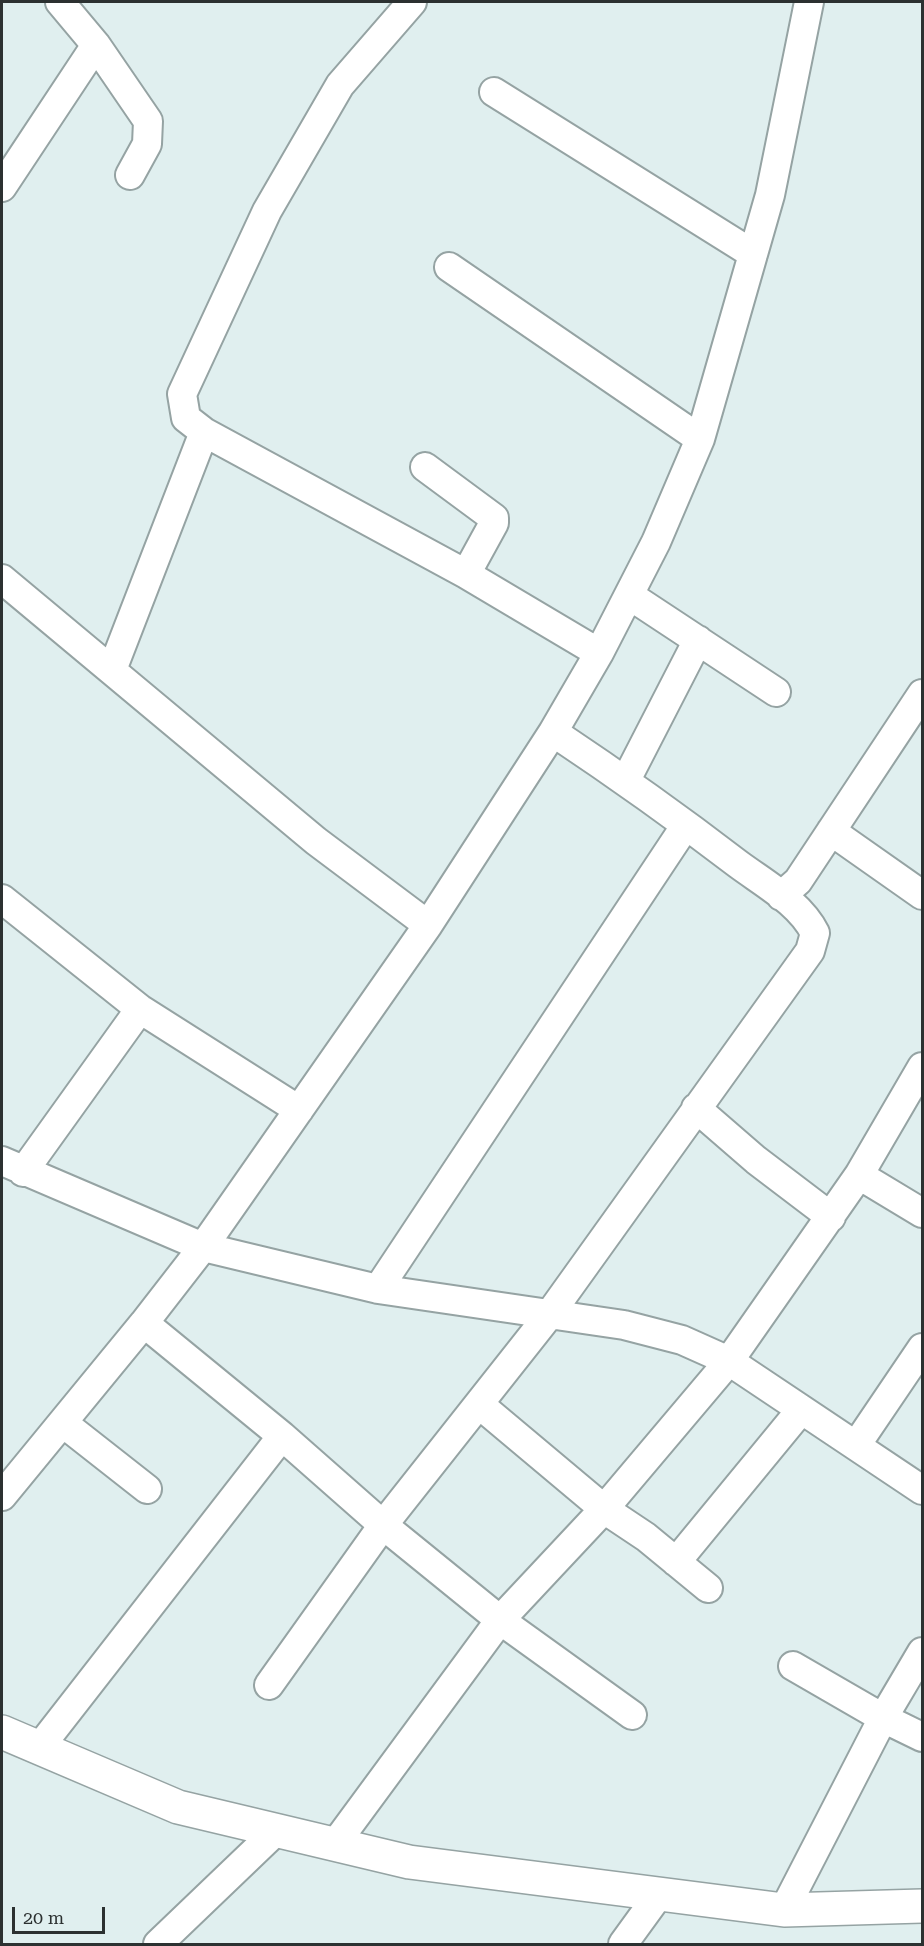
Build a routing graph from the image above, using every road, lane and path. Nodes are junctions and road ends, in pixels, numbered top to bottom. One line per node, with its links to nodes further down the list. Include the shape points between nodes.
1 (60, 2): 4 (street)
2 (412, 2): 10 (street, via 340,85 267,211 182,394 186,418)
3 (809, 2): 8 (street, via 770,195)
4 (96, 45): 6 (street, via 148,121 147,144); 7 (street)
5 (494, 92): 8 (street)
6 (130, 175)
7 (2, 187)
8 (753, 254): 11 (street)
9 (449, 267): 11 (street)
10 (204, 432): 13 (street); 18 (street)
11 (700, 439): 15 (street)
12 (425, 467): 13 (street, via 494,518)
13 (466, 574): 17 (street)
14 (2, 579): 18 (street)
15 (629, 595): 16 (street); 17 (street)
16 (698, 640): 19 (street); 22 (street)
17 (599, 653): 21 (street)
18 (112, 670): 28 (street, via 316,841)
19 (776, 692)
20 (922, 694): 24 (street)
21 (553, 732): 22 (street); 28 (street)
22 (626, 780): 23 (street)
23 (686, 825): 26 (street); 38 (street)
24 (831, 831): 25 (street); 26 (street, via 798,881)
25 (922, 895)
26 (781, 896): 31 (street, via 807,916 816,933 810,951)
27 (2, 899): 29 (street)
28 (428, 925): 32 (street)
29 (140, 1009): 32 (street); 33 (street)
30 (922, 1067): 34 (street)
31 (696, 1108): 36 (street); 39 (street)
32 (299, 1110): 37 (street)
33 (12, 1167): 37 (street)
34 (859, 1175): 35 (street); 36 (street)
35 (922, 1213)
36 (831, 1217): 42 (street)
37 (203, 1247): 38 (street); 40 (street)
38 (378, 1289): 39 (street)
39 (549, 1316): 42 (street, via 624,1325 682,1340); 43 (street)
40 (144, 1323): 45 (street); 46 (street)
41 (922, 1348): 47 (street)
42 (729, 1361): 44 (street); 51 (street)
43 (480, 1405): 51 (street); 52 (street)
44 (801, 1410): 47 (street); 53 (street)
45 (63, 1423): 48 (street); 50 (street)
46 (282, 1436): 52 (street); 63 (street)
47 (857, 1444): 49 (street)
48 (147, 1489)
49 (922, 1490)
50 (2, 1496)
51 (604, 1509): 53 (street); 55 (street)
52 (383, 1525): 55 (street); 58 (street)
53 (676, 1562): 54 (street)
54 (708, 1588)
55 (500, 1620): 59 (street); 65 (street)
56 (922, 1652): 60 (street)
57 (793, 1666): 60 (street)
58 (269, 1685)
59 (632, 1715)
60 (883, 1718): 62 (street); 68 (street)
61 (2, 1732): 63 (street)
62 (922, 1737)
63 (39, 1748): 64 (street, via 178,1807)
64 (275, 1832): 65 (street); 69 (street)
65 (335, 1844): 66 (street, via 409,1862)
66 (660, 1893): 68 (street); 70 (street)
67 (922, 1906): 68 (street)
68 (784, 1910)
69 (158, 1944)
70 (622, 1944)

